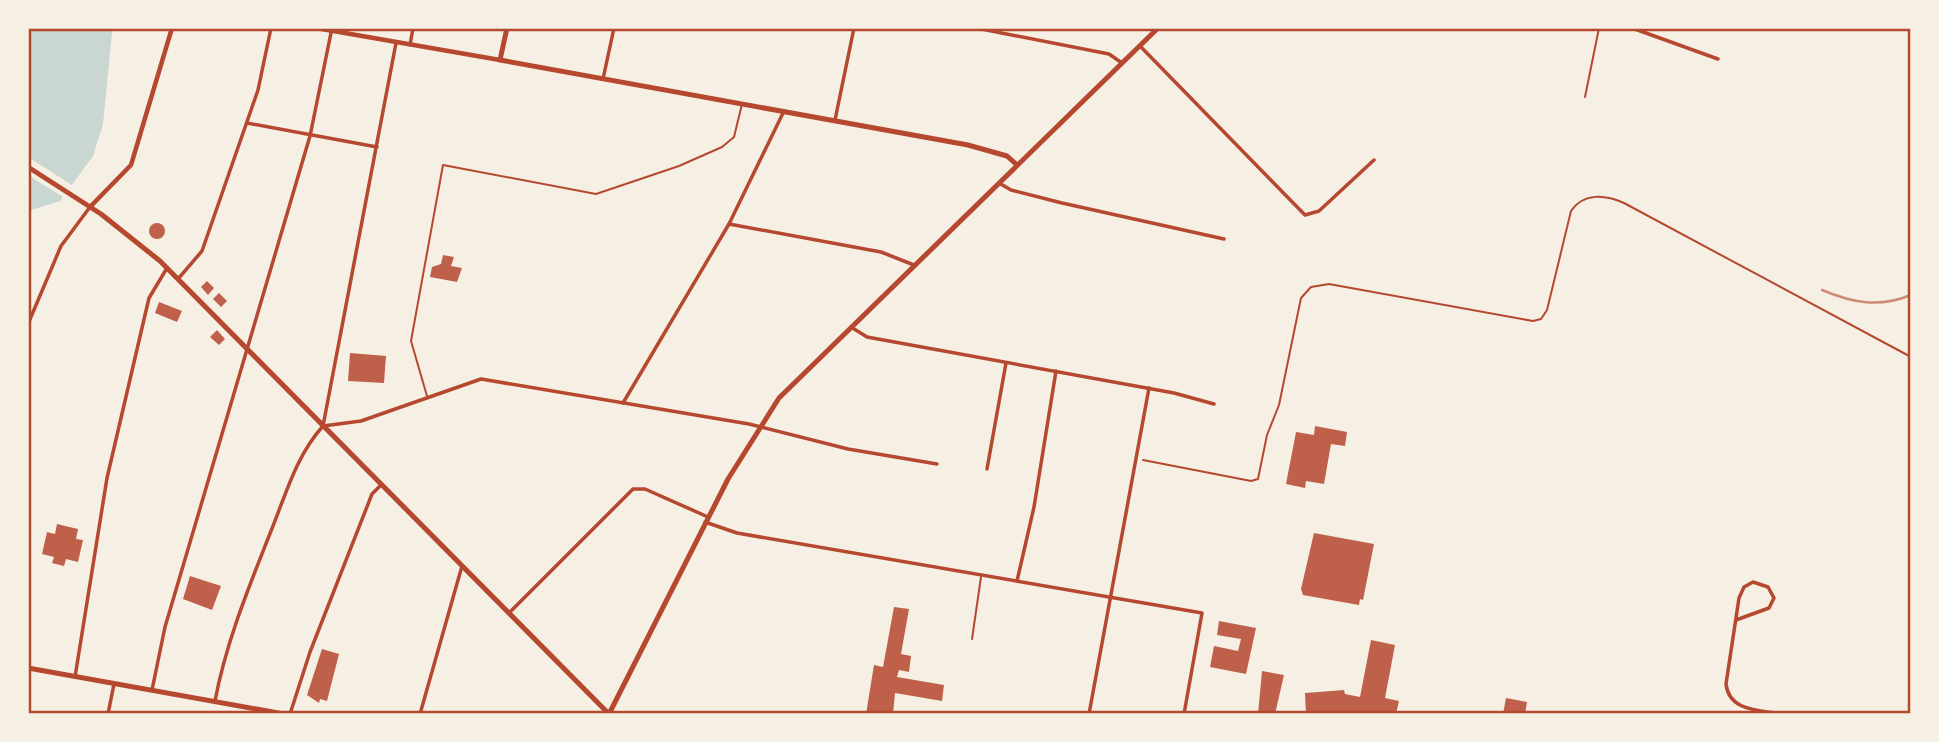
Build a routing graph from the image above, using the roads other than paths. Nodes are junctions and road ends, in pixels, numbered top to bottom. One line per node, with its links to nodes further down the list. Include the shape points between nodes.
1 (172, 28): 31 (street, via 131,165)
2 (271, 28): 24 (street)
3 (316, 28): 12 (street)
4 (413, 28): 14 (street)
5 (506, 28): 17 (main road)
6 (614, 28): 19 (street)
7 (854, 28): 23 (street)
8 (976, 28): 18 (street, via 1109,54)
9 (1158, 28): 15 (main road)
10 (1599, 28): 20 (lane)
11 (1632, 28): 16 (street)
12 (331, 29): 13 (street); 25 (street)
13 (396, 42): 14 (street); 26 (street)
14 (410, 45): 17 (street)
15 (1140, 46): 18 (main road); 27 (street, via 1305,215 1319,211)
16 (1717, 59)
17 (500, 60): 19 (main road)
18 (1122, 63): 28 (main road)
19 (603, 79): 21 (main road)
20 (1585, 97)
21 (742, 104): 22 (main road); 43 (lane, via 734,137 722,147 596,194 443,165 411,341)
22 (784, 111): 23 (main road); 32 (street)
23 (835, 120): 28 (main road, via 982,148 1007,156)
24 (247, 123): 25 (street); 36 (street, via 202,251)
25 (310, 136): 26 (street); 39 (street)
26 (377, 147): 46 (street)
27 (1374, 160)
28 (1017, 165): 30 (main road)
29 (28, 167): 31 (main road)
30 (999, 183): 33 (street, via 1062,203); 34 (main road)
31 (90, 207): 35 (main road); 37 (street, via 61,247)
32 (729, 224): 34 (street, via 881,252); 44 (street)
33 (1224, 239)
34 (914, 265): 38 (main road)
35 (167, 268): 36 (main road); 60 (street, via 149,298 113,450)
36 (178, 279): 39 (main road)
37 (28, 324)
38 (851, 327): 40 (street, via 867,337); 47 (main road, via 786,391)
39 (245, 347): 46 (main road); 62 (street, via 165,626)
40 (1006, 363): 41 (street); 49 (street)
41 (1056, 371): 42 (street); 54 (street)
42 (1149, 388): 45 (street); 55 (street)
43 (427, 396): 44 (street, via 481,379); 46 (street, via 361,421)
44 (624, 403): 47 (street)
45 (1214, 404)
46 (323, 426): 50 (main road); 63 (street, via 306,446 292,475 228,643)
47 (760, 426): 48 (street, via 811,441); 51 (main road)
48 (937, 464)
49 (987, 469)
50 (381, 485): 52 (main road); 66 (street, via 372,494 333,591)
51 (706, 520): 53 (street, via 737,533); 56 (street, via 645,489 633,489); 68 (main road)
52 (461, 566): 56 (main road); 67 (street)
53 (982, 576): 54 (street); 58 (lane)
54 (1017, 581): 55 (street)
55 (1111, 597): 69 (street); 70 (street, via 1202,613)
56 (508, 613): 68 (main road)
57 (1736, 620): 57 (street, via 1769,608 1774,598 1768,587 1756,581 1744,587); 71 (street, via 1728,694 1743,707)
58 (972, 639)
59 (28, 668): 60 (main road)
60 (75, 677): 61 (main road)
61 (114, 684): 62 (main road); 64 (street)
62 (152, 690): 63 (main road)
63 (215, 701): 65 (main road)
64 (108, 714)
65 (284, 714)
66 (290, 714)
67 (420, 714)
68 (609, 714)
69 (1089, 714)
70 (1184, 714)
71 (1783, 714)

